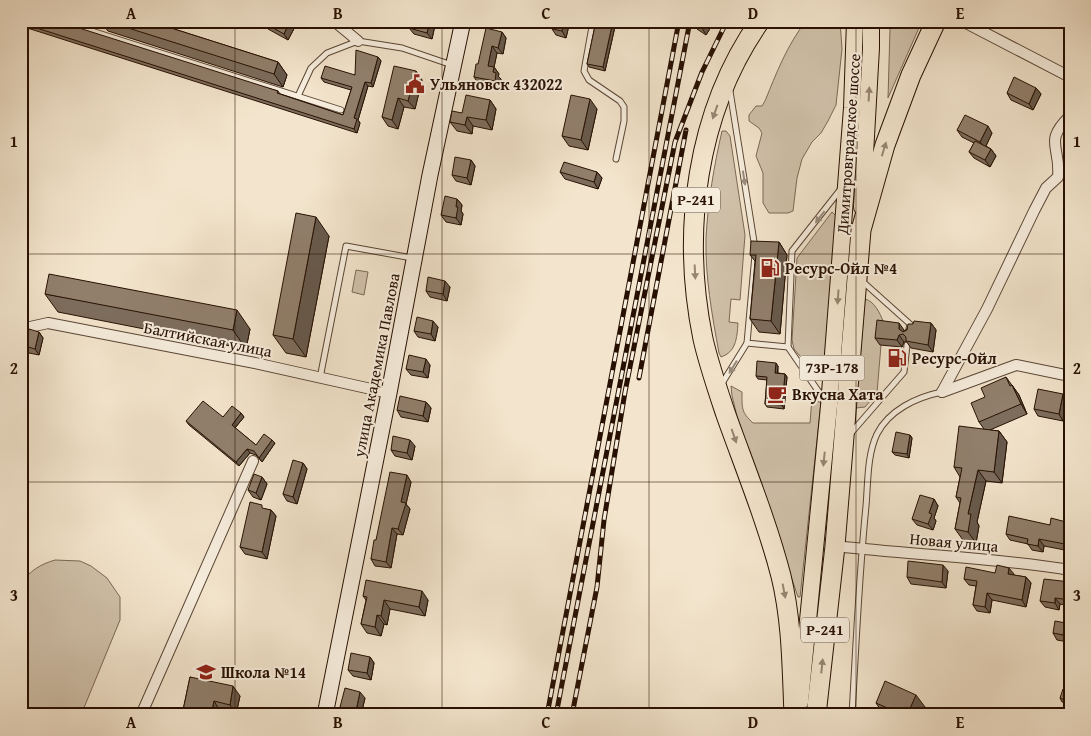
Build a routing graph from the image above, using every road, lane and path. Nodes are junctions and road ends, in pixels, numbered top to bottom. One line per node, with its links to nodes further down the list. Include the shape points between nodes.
1 (60, 21): 14 (lane)
2 (334, 21): 10 (street)
3 (463, 21): 11 (street, улица Академика Павлова)
4 (593, 21): 17 (lane, via 584,71 589,80 624,107)
5 (760, 21): 13 (highway, Р-241)
6 (854, 21): 18 (main road, Димитровградское шоссе / 73Р-178)
7 (871, 21): 19 (main road, Димитровградское шоссе, one-way to 7)
8 (936, 21): 19 (highway, Р-241, one-way to 8, via 885,145 911,75)
9 (964, 22): 12 (street)
10 (358, 41): 11 (lane, via 402,48); 14 (lane, via 327,53 311,68)
11 (453, 65): 24 (street, улица Академика Павлова)
12 (1070, 77)
13 (728, 78): 20 (lane, one-way to 20); 33 (highway, Р-241, one-way to 33, via 703,154 694,237 702,331)
14 (298, 96): 15 (lane)
15 (341, 110)
16 (1070, 116): 34 (street, via 1054,136 1058,177 1046,188 988,309)
17 (616, 159)
18 (847, 182): 23 (lane, one-way to 23); 36 (main road, Димитровградское шоссе / 73Р-178, one-way to 36)
19 (861, 230): 25 (highway, Димитровградское шоссе / Р-241)
20 (755, 249): 21 (lane); 28 (lane)
21 (764, 250)
22 (783, 251): 23 (lane)
23 (792, 251): 30 (lane)
24 (414, 258): 32 (lane, via 346,246); 35 (street, улица Академика Павлова)
25 (857, 277): 27 (lane, via 910,324); 37 (highway, Димитровградское шоссе / Р-241)
26 (21, 329): 32 (street, Балтийская улица, via 48,323)
27 (908, 334)
28 (747, 343): 30 (lane); 33 (lane, one-way to 33)
29 (907, 345): 37 (lane, via 904,372)
30 (788, 347): 36 (lane)
31 (1070, 376): 34 (street, via 1016,365)
32 (320, 378): 35 (street, Балтийская улица)
33 (718, 390): 44 (highway, Р-241, one-way to 44, via 781,577 790,622)
34 (942, 392): 40 (lane, via 906,404 878,434 872,453)
35 (389, 393): 43 (street, улица Академика Павлова)
36 (829, 406): 45 (main road, Димитровградское шоссе / 73Р-178, one-way to 45)
37 (843, 444): 39 (highway, Димитровградское шоссе / Р-241)
38 (253, 461): 42 (street)
39 (834, 546): 40 (street, Новая улица); 46 (highway, Димитровградское шоссе / Р-241, one-way to 39)
40 (862, 549): 41 (street, Новая улица, via 982,558); 47 (lane)
41 (1070, 570)
42 (142, 715)
43 (326, 715)
44 (794, 715)
45 (799, 715)
46 (816, 715)
47 (852, 715)

